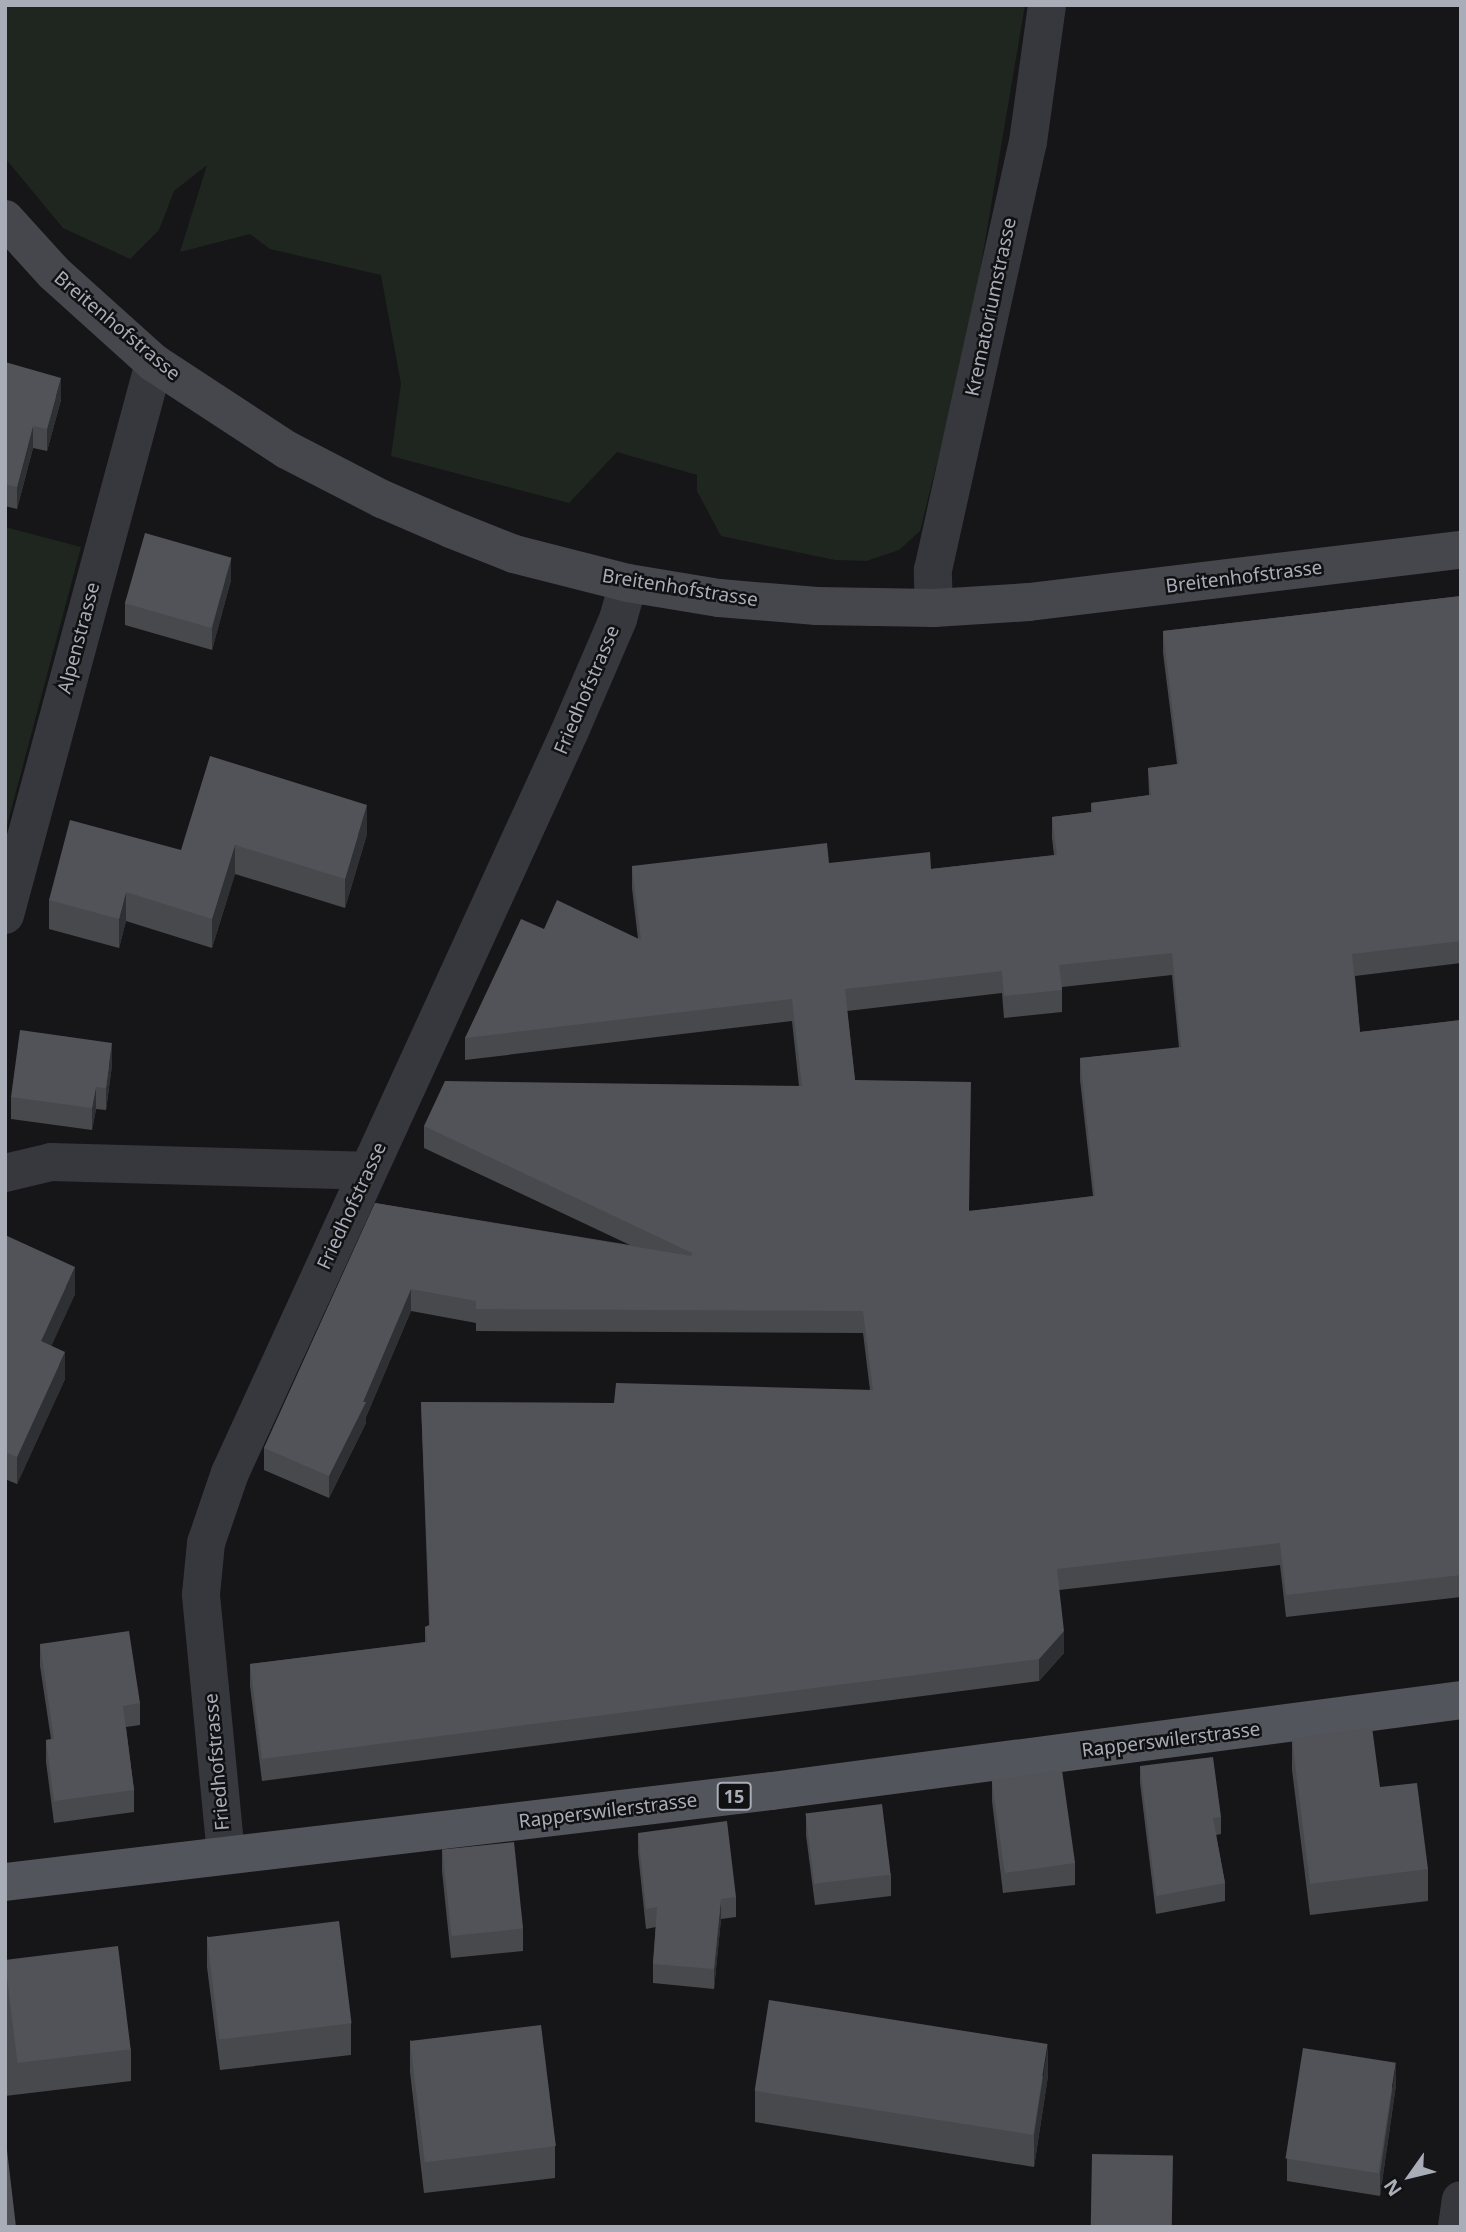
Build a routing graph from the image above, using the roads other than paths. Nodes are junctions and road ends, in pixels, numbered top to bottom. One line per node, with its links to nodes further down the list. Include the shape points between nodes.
1 (1047, 5): 6 (street, Krematoriumstrasse, via 1028,142 933,570)
2 (5, 219): 3 (street, Breitenhofstrasse, via 54,273)
3 (154, 363): 5 (street, Breitenhofstrasse, via 287,450 382,499 514,554); 7 (street, Alpenstrasse)
4 (1461, 550): 6 (street, Breitenhofstrasse, via 1029,602)
5 (628, 583): 6 (street, Breitenhofstrasse, via 731,599); 8 (street, Friedhofstrasse, via 618,619 569,733)
6 (934, 608)
7 (5, 915)
8 (367, 1171): 9 (street, via 51,1162); 11 (street, Friedhofstrasse, via 230,1473 206,1543 201,1594)
9 (5, 1174)
10 (1461, 1700): 11 (main road, Rapperswilerstrasse / 15, via 772,1791)
11 (226, 1856): 12 (main road, Rapperswilerstrasse / 15)
12 (5, 1882)
13 (1461, 2200): 14 (street)
14 (1457, 2227)

